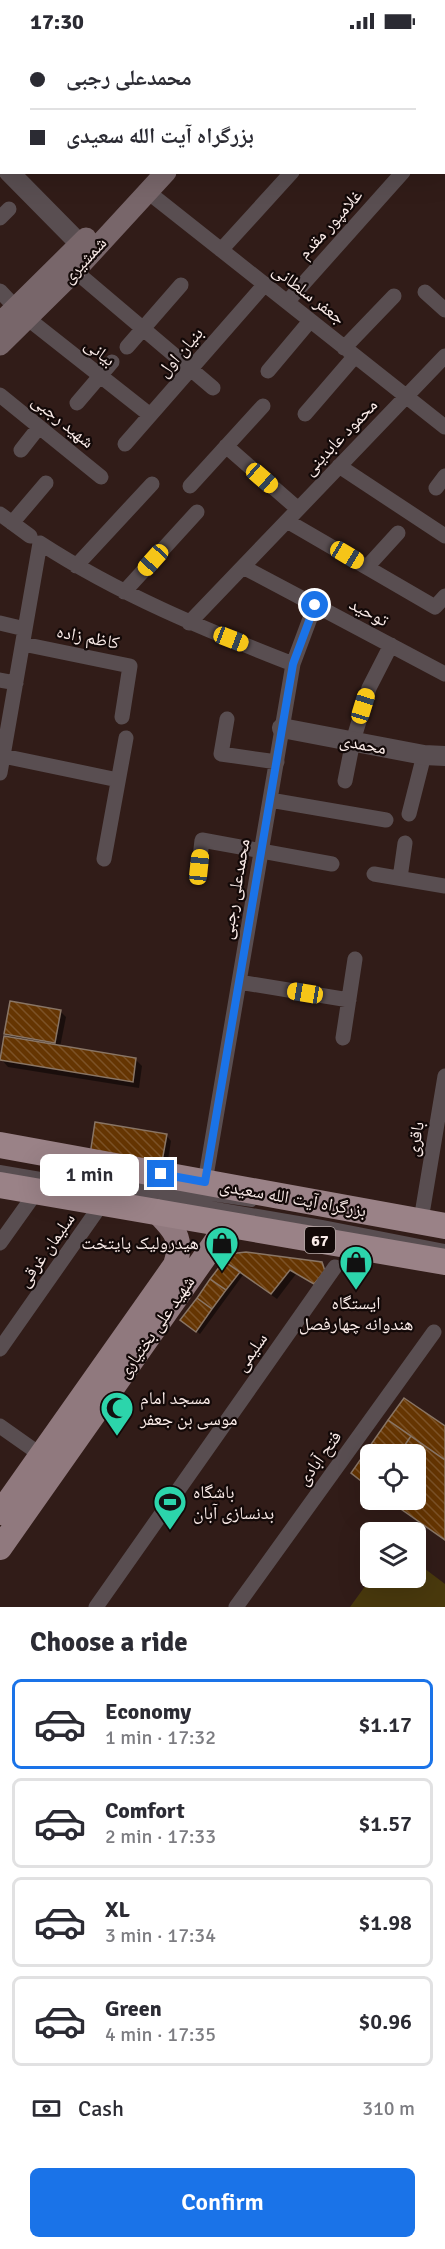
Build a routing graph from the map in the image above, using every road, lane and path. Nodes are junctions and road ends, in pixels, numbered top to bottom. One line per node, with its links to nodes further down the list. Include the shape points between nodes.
1 (11, 174): 6 (street)
2 (161, 174): 5 (main road, شمشیری)
3 (290, 174): 7 (street)
4 (401, 174): 14 (street, غلامپور مقدم)
5 (145, 183): 6 (main road, شمشیری); 7 (street, جعفر سلطانی)
6 (84, 249): 8 (main road, شمشیری)
7 (221, 250): 9 (street, جعفر سلطانی)
8 (69, 266): 16 (main road, شمشیری); 19 (street)
9 (265, 284): 14 (street, جعفر سلطانی); 25 (street, بنیان اول)
10 (181, 285): 19 (street)
11 (0, 291): 16 (street, بیانی)
12 (425, 292): 15 (street)
13 (394, 296): 22 (street)
14 (286, 302): 17 (street, جعفر سلطانی)
15 (445, 310)
16 (21, 313): 18 (main road, شمشیری); 20 (main road, شمشیری); 27 (street, بیانی)
17 (310, 321): 22 (street, جعفر سلطانی); 26 (street)
18 (0, 323)
19 (144, 328): 21 (street); 25 (street)
20 (0, 345)
21 (127, 346)
22 (350, 352): 30 (street, جعفر سلطانی); 33 (street)
23 (445, 357): 30 (street, محمود عابدینی)
24 (112, 363): 27 (street)
25 (191, 369): 28 (street); 34 (street, بنیان اول)
26 (268, 371)
27 (100, 377): 31 (street); 34 (street, بیانی)
28 (213, 388)
29 (0, 395): 35 (street, شهید رجبی)
30 (406, 397): 36 (street, جعفر سلطانی); 40 (street, محمود عابدینی)
31 (77, 403)
32 (263, 406): 38 (street)
33 (305, 414)
34 (150, 415): 37 (street, بنیان اول)
35 (39, 427): 39 (street); 41 (street, شهید رجبی)
36 (445, 427)
37 (124, 444)
38 (226, 446): 44 (street); 46 (street)
39 (21, 450)
40 (339, 466): 46 (street, محمود عابدینی); 49 (street)
41 (101, 477)
42 (46, 483): 47 (street)
43 (152, 484): 51 (street)
44 (190, 486)
45 (197, 512): 54 (street)
46 (293, 515): 52 (street, محمود عابدینی); 53 (street)
47 (6, 518): 50 (street)
48 (398, 533): 53 (street)
49 (445, 536)
50 (35, 540): 51 (street); 59 (street)
51 (76, 566): 54 (street)
52 (243, 567): 56 (street, توحید); 58 (street, محمود عابدینی)
53 (367, 567): 55 (street, via 435,608)
54 (124, 592): 58 (street)
55 (445, 596)
56 (315, 605): 60 (street, توحید); 61 (street, محمدعلی رجبی)
57 (0, 623): 59 (street)
58 (189, 623): 61 (street)
59 (24, 636): 64 (street); 65 (street, کاظم زاده, via 130,666)
60 (392, 645): 62 (street, توحید); 69 (street, via 369,688)
61 (293, 664): 67 (street, محمدعلی رجبی)
62 (445, 674)
63 (0, 680): 64 (street)
64 (16, 682): 71 (street)
65 (122, 717)
66 (227, 719): 73 (street, via 221,754)
67 (282, 728): 69 (street, محمدی); 73 (street, محمدعلی رجبی)
68 (126, 738): 75 (street)
69 (353, 741): 70 (street, محمدی); 76 (street)
70 (424, 755): 72 (street, محمدی); 78 (street)
71 (3, 756): 74 (street); 75 (street)
72 (445, 756)
73 (276, 762): 77 (street, محمدعلی رجبی)
74 (0, 773)
75 (118, 780): 82 (street)
76 (345, 781)
77 (270, 800): 79 (street); 81 (street, محمدعلی رجبی)
78 (409, 814)
79 (386, 820)
80 (405, 843): 86 (street)
81 (261, 853): 83 (street); 84 (street, via 202,840); 89 (street, محمدعلی رجبی)
82 (104, 859)
83 (332, 864)
84 (199, 867)
85 (374, 874): 86 (street)
86 (400, 879): 87 (street)
87 (445, 886)
88 (355, 959): 90 (street)
89 (239, 982): 90 (street); 95 (street, محمدعلی رجبی)
90 (349, 1000): 91 (street)
91 (343, 1038)
92 (445, 1076): 100 (street, باقری)
93 (0, 1145): 95 (highway, بزرگراه آیت الله سعیدی / 67)
94 (0, 1167): 99 (lane); 107 (lane)
95 (205, 1182): 105 (highway, بزرگراه آیت الله سعیدی / 67)
96 (0, 1185): 97 (highway, بزرگراه آیت الله سعیدی / 67)
97 (37, 1191): 98 (highway, بزرگراه آیت الله سعیدی / 67); 106 (street)
98 (103, 1202): 101 (highway, بزرگراه آیت الله سعیدی / 67); 111 (street, سلیمان غرقی)
99 (278, 1207)
100 (423, 1208)
101 (156, 1211): 104 (highway, بزرگراه آیت الله سعیدی / 67); 113 (main road, شهید علی بختیاری, via 172,1227 179,1244 175,1265)
102 (312, 1213): 103 (lane)
103 (346, 1219)
104 (228, 1224): 108 (highway, بزرگراه آیت الله سعیدی / 67); 115 (main road, شهید علی بختیاری)
105 (445, 1226)
106 (0, 1243)
107 (445, 1248)
108 (445, 1262)
109 (335, 1267): 116 (street, سلیمی)
110 (434, 1332): 117 (street, فتح آبادی)
111 (0, 1349)
112 (0, 1426): 113 (street)
113 (41, 1455): 114 (main road, شهید علی بختیاری)
114 (0, 1513)
115 (0, 1548)
116 (96, 1607)
117 (236, 1607)

